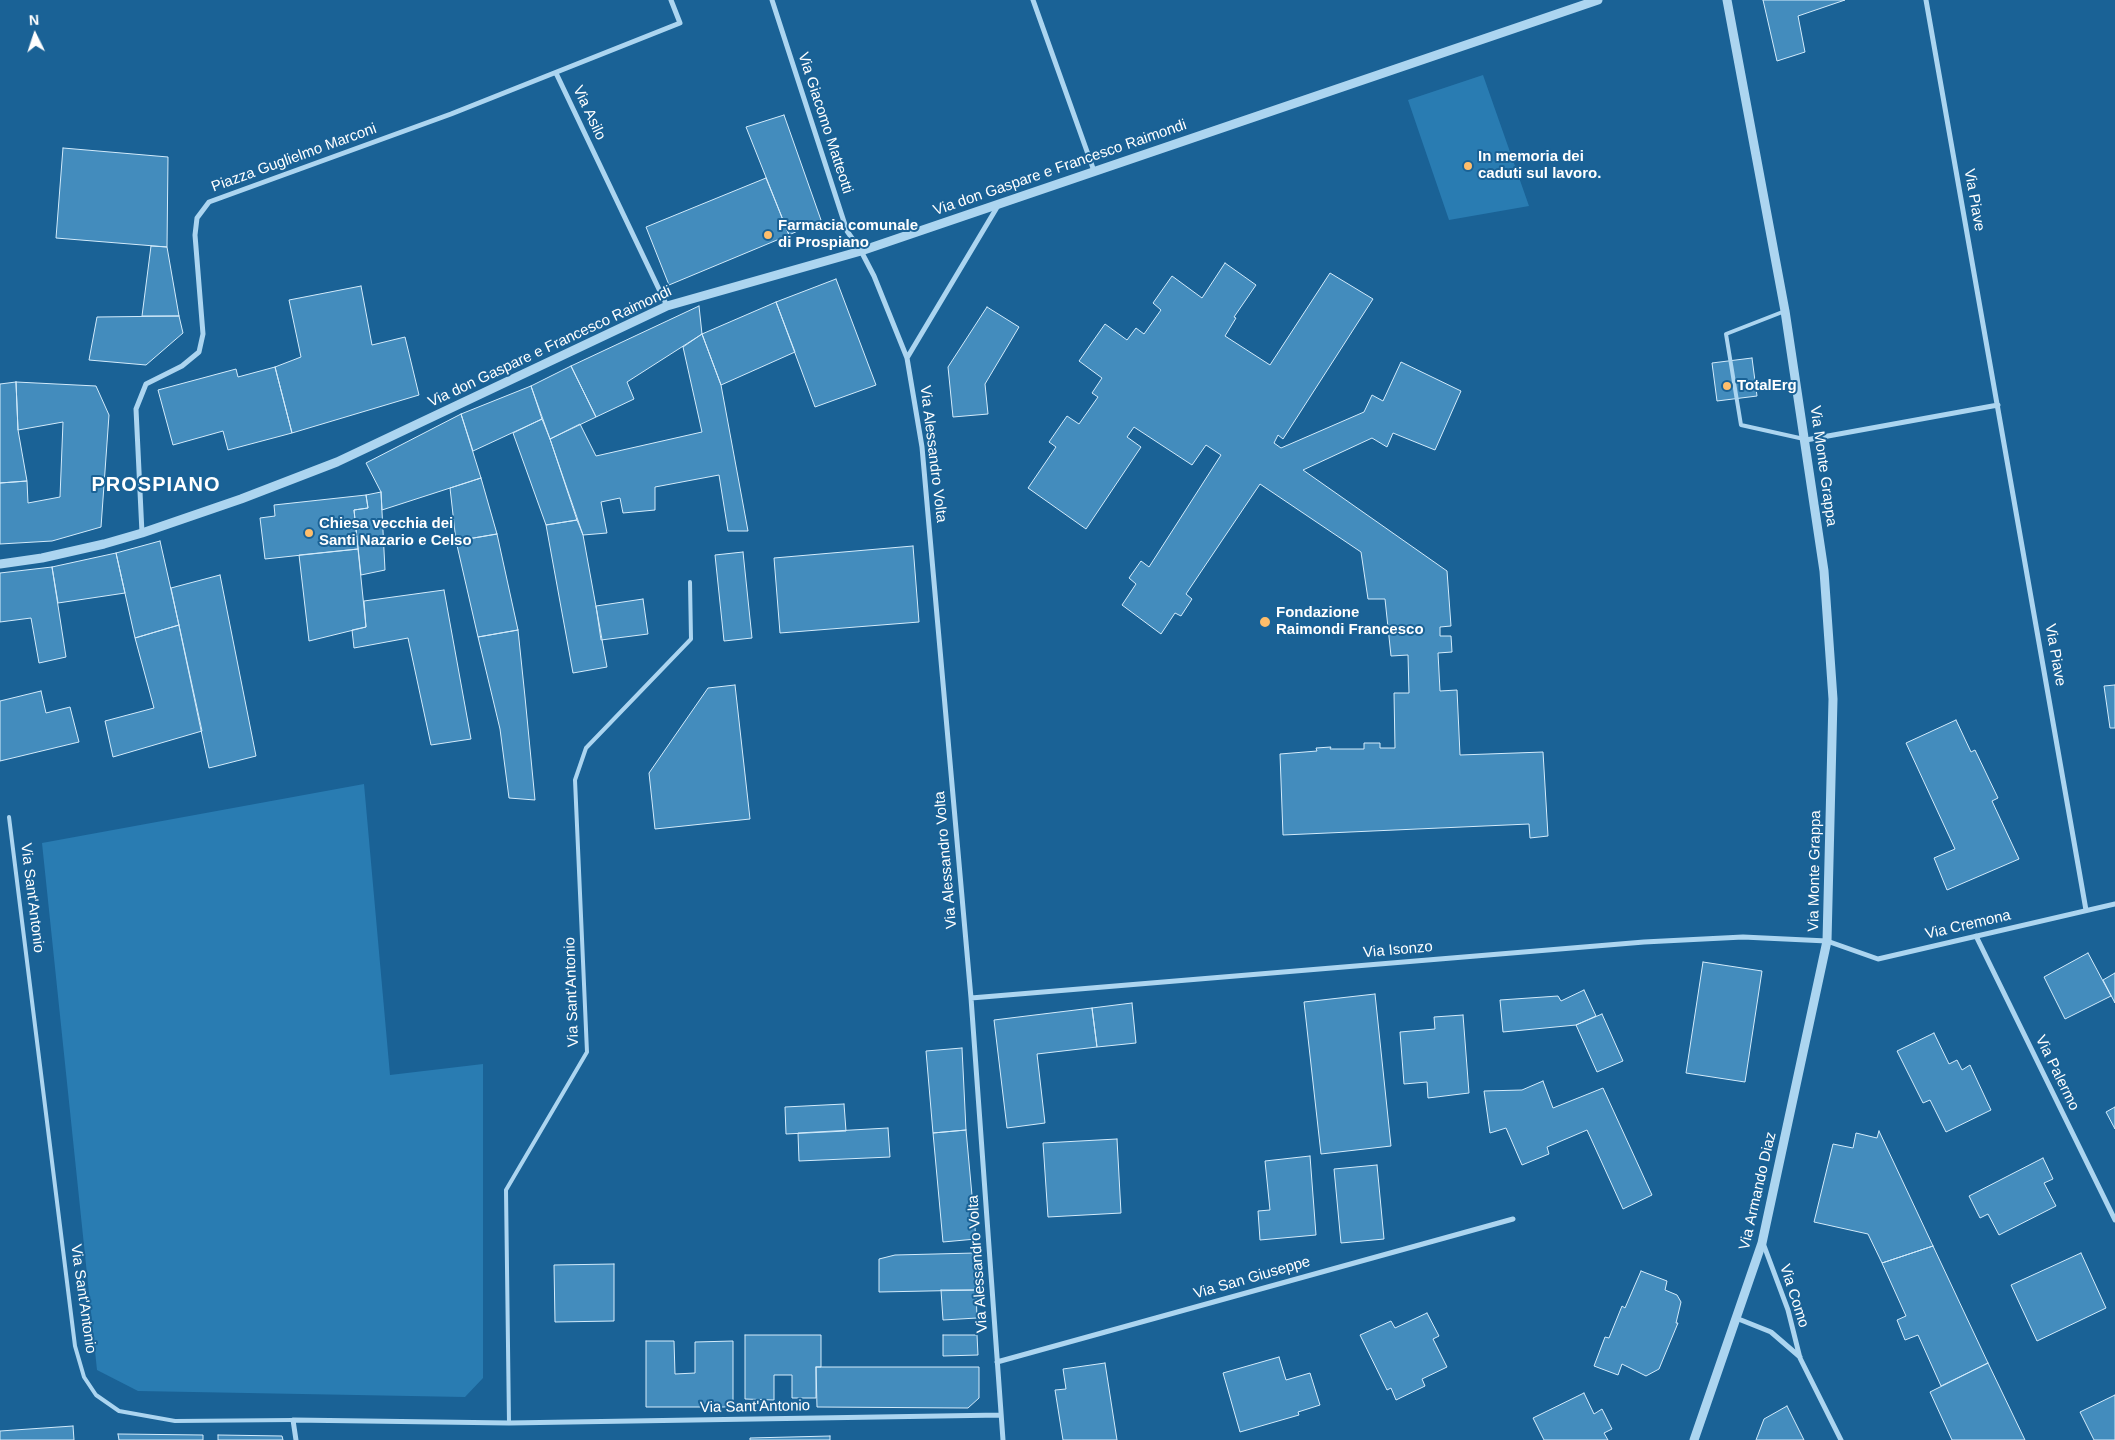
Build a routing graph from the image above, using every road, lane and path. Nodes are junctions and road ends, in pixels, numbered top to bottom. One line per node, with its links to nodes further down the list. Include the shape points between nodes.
1 (671, 0): 7 (street, Via Asilo, via 680,24)
2 (772, 0): 10 (street, Via Giacomo Matteotti, via 847,230)
3 (1033, 0): 8 (street)
4 (1598, 0): 8 (street, Via don Gaspare e Francesco Raimondi)
5 (1727, 0): 12 (street, Via Monte Grappa)
6 (1926, 0): 14 (street, Via Piave)
7 (556, 73): 11 (street, Via Asilo); 16 (street, Piazza Guglielmo Marconi, via 209,202 198,218 194,235 204,334 199,352 182,366 146,384 136,409)
8 (1094, 171): 9 (street, Via don Gaspare e Francesco Raimondi)
9 (999, 203): 10 (street, Via don Gaspare e Francesco Raimondi); 13 (street)
10 (861, 251): 11 (street, Via don Gaspare e Francesco Raimondi); 13 (street, Via Alessandro Volta)
11 (667, 306): 16 (street, Via don Gaspare e Francesco Raimondi, via 337,462)
12 (1785, 311): 15 (street, Via Monte Grappa); 15 (lane, via 1726,334 1739,416 1741,425)
13 (907, 358): 24 (street, Via Alessandro Volta, via 922,448)
14 (1998, 404): 15 (street); 21 (street, Via Piave)
15 (1806, 440): 23 (street, Via Monte Grappa, via 1824,571 1833,699)
16 (142, 532): 17 (street, Via don Gaspare e Francesco Raimondi, via 42,558)
17 (0, 564)
18 (690, 582): 33 (lane, Via Sant'Antonio, via 691,639 586,748 575,780 587,1052 506,1190)
19 (9, 817): 32 (lane, Via Sant'Antonio, via 75,1346 84,1377 96,1395 119,1411 175,1421)
20 (2115, 904): 21 (street, Via Cremona)
21 (2086, 910): 22 (street, Via Cremona)
22 (1976, 936): 23 (street, Via Cremona, via 1878,959); 26 (street, Via Palermo)
23 (1828, 941): 24 (street, Via Isonzo, via 1743,937 1644,942); 27 (street, Via Armando Diaz)
24 (971, 998): 30 (street, Via Alessandro Volta)
25 (1513, 1218): 30 (street, Via San Giuseppe)
26 (2115, 1220)
27 (1762, 1243): 28 (street, Via Armando Diaz); 29 (street, Via Como, via 1788,1310)
28 (1736, 1318): 29 (street, Via Como, via 1771,1332); 36 (street, Via Armando Diaz)
29 (1800, 1358): 37 (street, Via Como)
30 (998, 1362): 31 (street, Via Alessandro Volta)
31 (1001, 1415): 33 (street, Via Sant'Antonio); 35 (street, Via Alessandro Volta)
32 (294, 1420): 33 (street, Via Sant'Antonio); 34 (street)
33 (509, 1423)
34 (296, 1440)
35 (1003, 1440)
36 (1694, 1440)
37 (1841, 1440)

